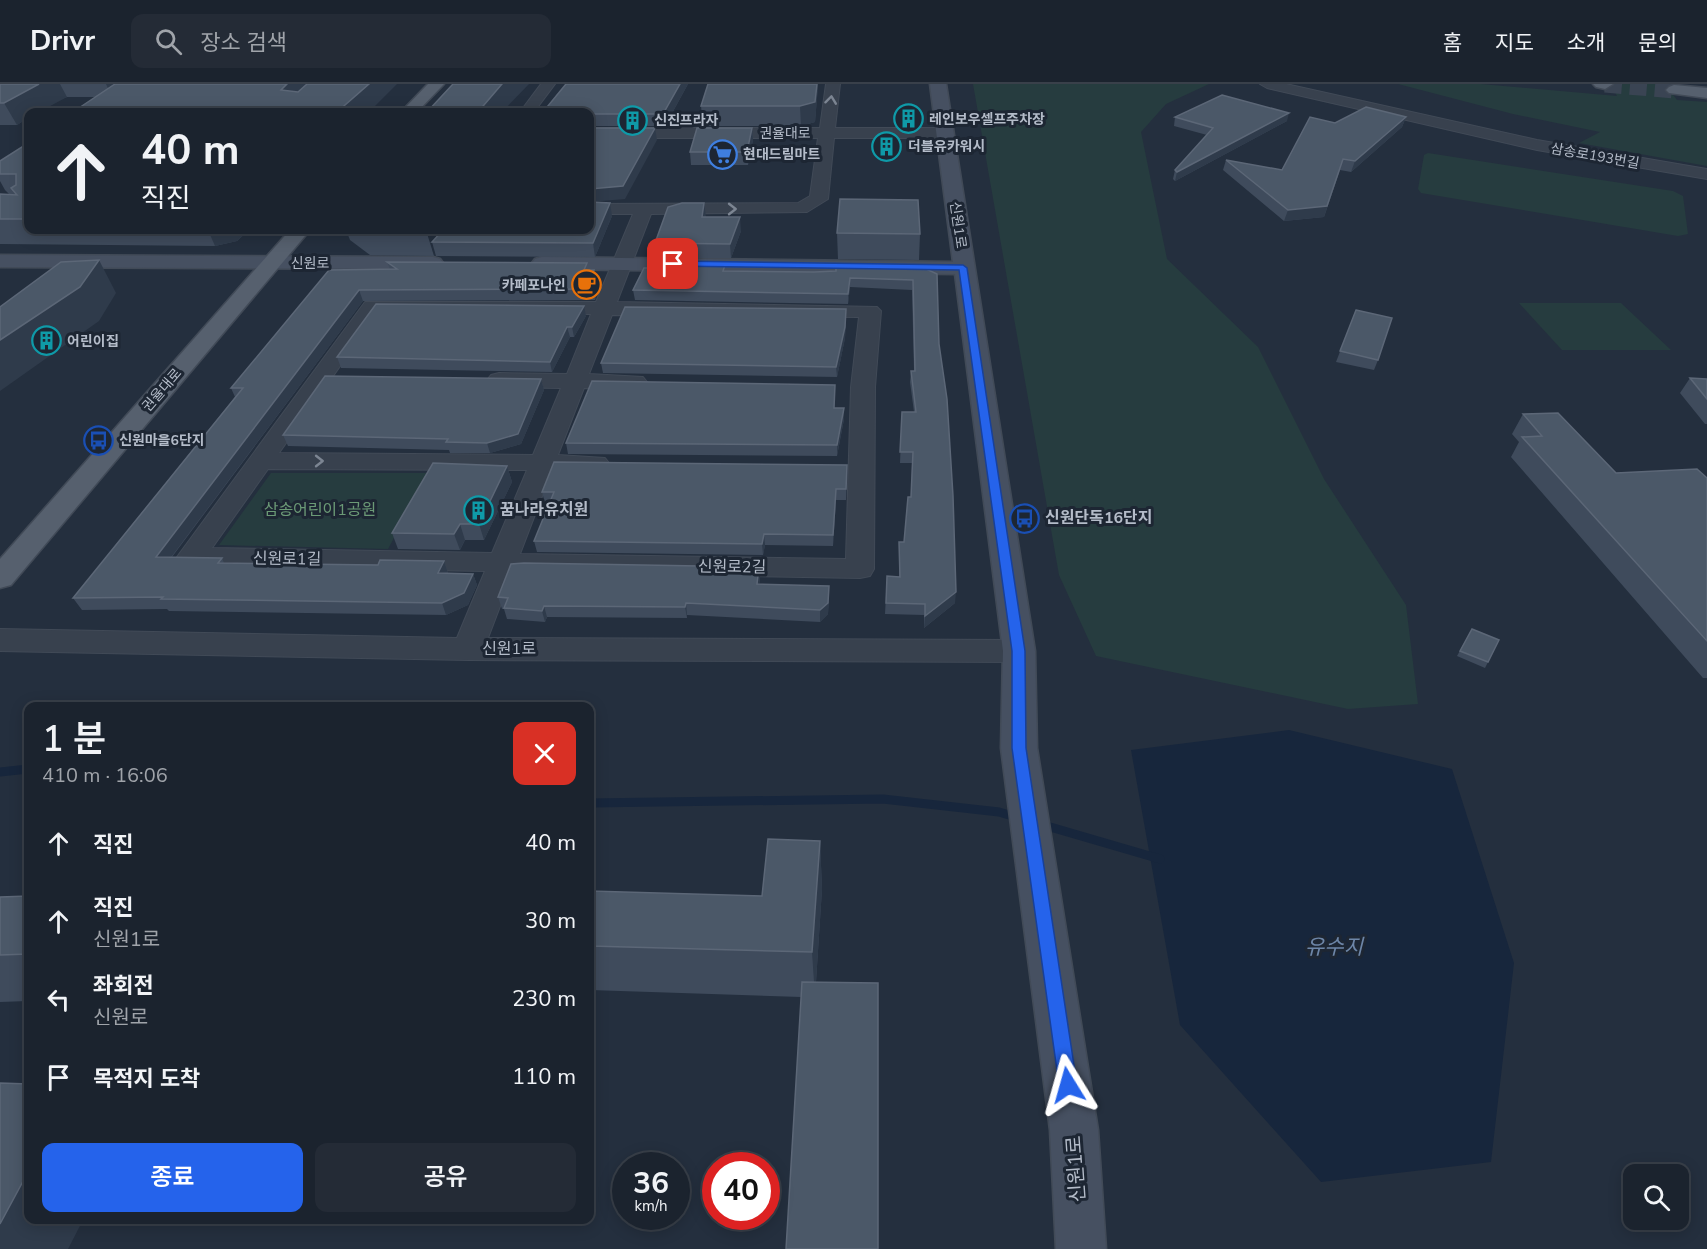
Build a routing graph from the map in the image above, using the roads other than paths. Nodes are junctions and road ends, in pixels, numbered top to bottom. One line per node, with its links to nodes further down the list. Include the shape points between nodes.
1 (436, 84): 9 (main road)
2 (548, 84): 10 (street)
3 (833, 84): 12 (street, one-way to 3)
4 (938, 84): 13 (street, 신원1로)
5 (1267, 84): 14 (street, 삼송로193번길)
6 (1288, 84): 14 (street, 삼송로193번길)
7 (1674, 90): 8 (main road)
8 (1707, 93)
9 (414, 108)
10 (530, 108)
11 (594, 133): 12 (street, 권율대로)
12 (827, 133): 13 (street, 권율대로); 17 (street, one-way to 12, via 801,208 813,204 819,200)
13 (945, 133): 24 (street, 신원1로)
14 (1484, 134): 15 (street, 삼송로193번길)
15 (1707, 174)
16 (594, 209): 17 (street)
17 (644, 209): 23 (street)
18 (296, 234): 20 (main road, 권율대로)
19 (0, 261): 20 (street, 신원로)
20 (269, 263): 21 (street, 신원로); 33 (main road, 권율대로)
21 (450, 263)
22 (520, 263): 23 (street)
23 (621, 264): 24 (street); 25 (street)
24 (963, 268): 36 (street, 신원1로)
25 (604, 307): 27 (street); 29 (street, 신원로1길, via 372,306 332,377); 32 (street, 신원로2길, via 870,311 852,386 850,465 860,568)
26 (482, 380): 27 (street)
27 (574, 381): 28 (street); 30 (street)
28 (660, 383)
29 (260, 461): 30 (street, one-way to 30); 32 (street, 신원로1길, via 191,557)
30 (542, 463): 31 (street); 32 (street)
31 (625, 464)
32 (502, 563): 35 (street)
33 (0, 578)
34 (0, 640): 35 (street, 신원1로)
35 (468, 649): 36 (street, 신원1로)
36 (1019, 651): 37 (street, 신원1로, via 1019,748 1074,1130)
37 (1081, 1249)

